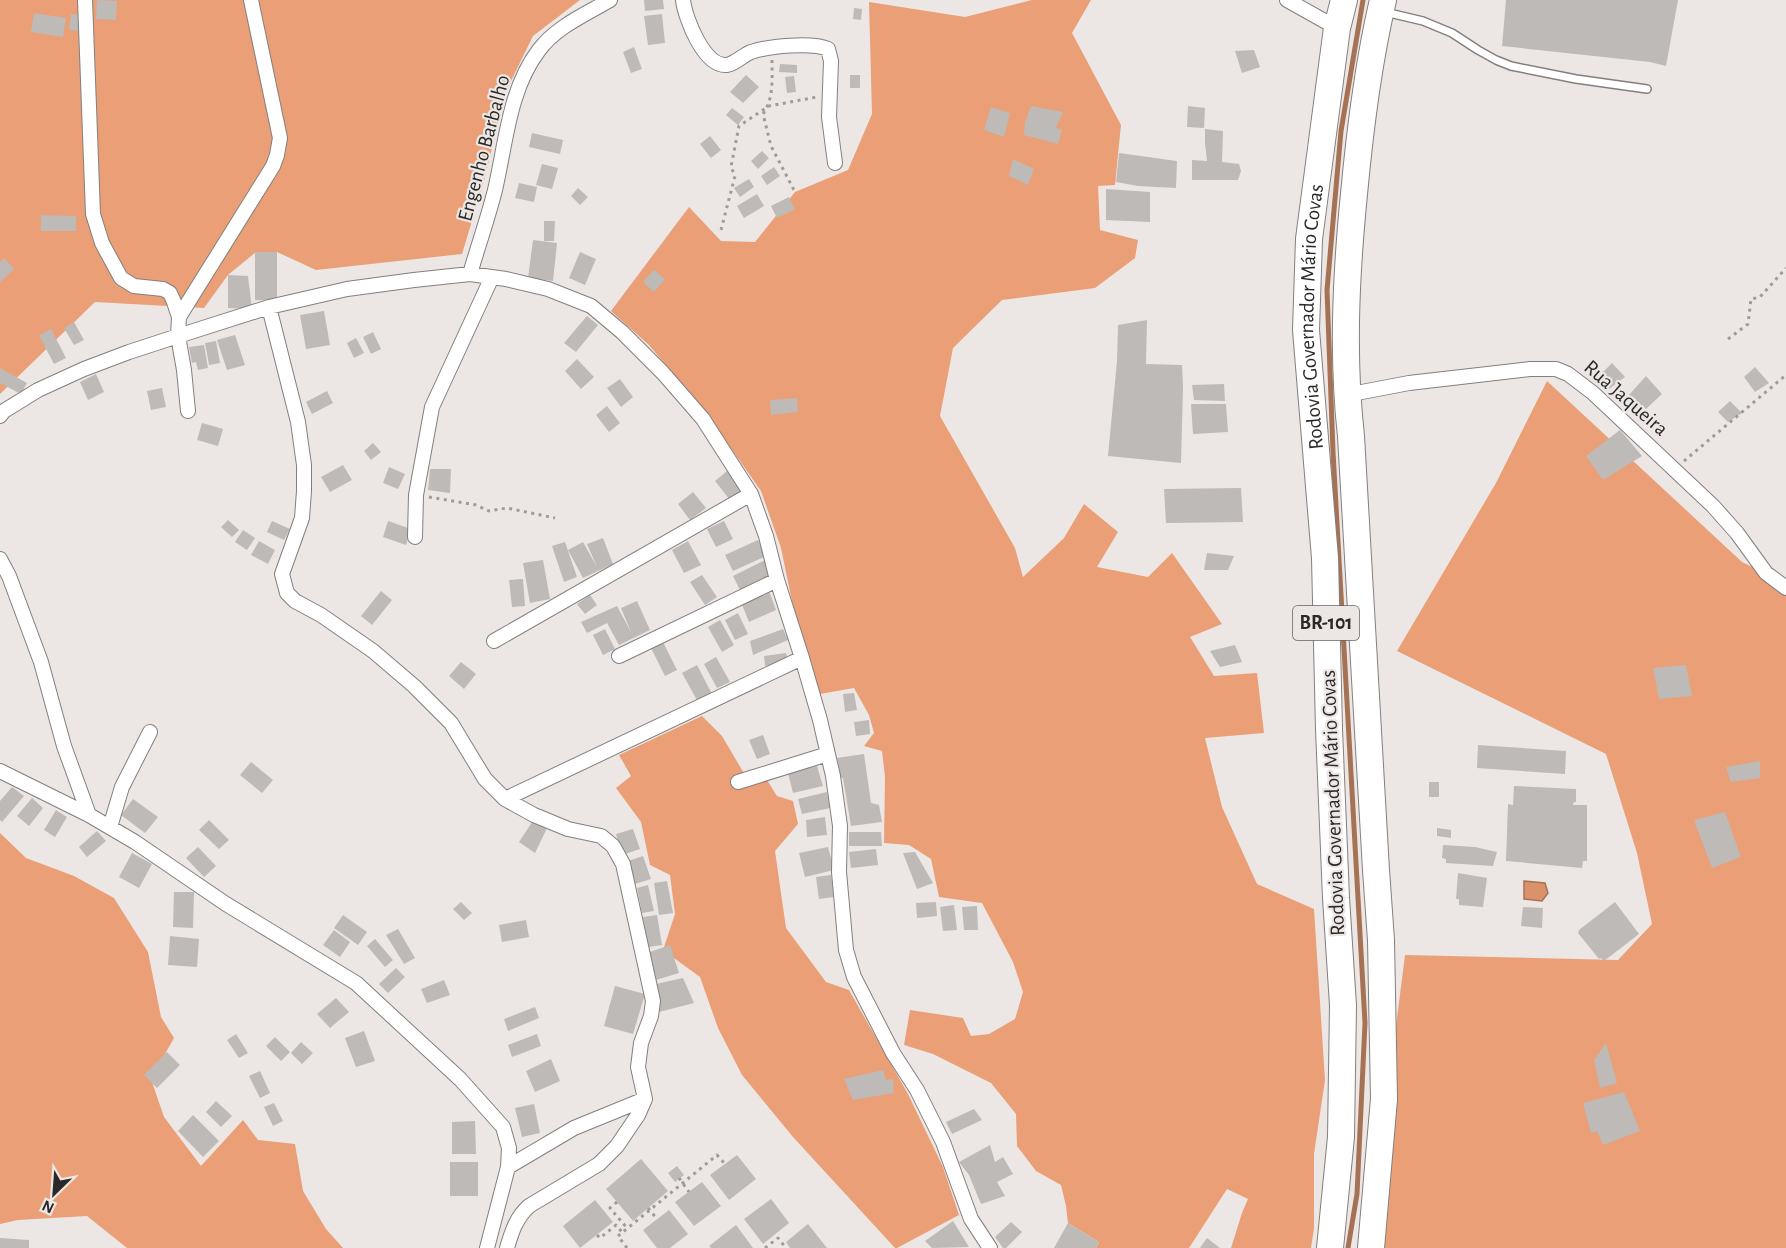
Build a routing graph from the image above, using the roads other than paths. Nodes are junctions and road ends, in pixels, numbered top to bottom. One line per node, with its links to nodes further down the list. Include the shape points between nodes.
1 (85, 0): 14 (street, via 93,214 102,243 121,278 134,286 170,293)
2 (251, 0): 14 (street, via 277,116 277,155)
3 (610, 0): 11 (street, Engenho Barbalho, via 549,39 523,77)
4 (683, 0): 10 (street, via 692,30 704,51 723,65 772,47 819,46 828,50 829,117)
5 (1287, 0): 8 (street)
6 (1344, 0): 8 (highway, Rodovia Governador Mário Covas / BR-101)
7 (1382, 6): 9 (lane, via 1452,33 1511,66); 16 (highway, Rodovia Governador Mário Covas / BR-101, via 1360,130 1352,217 1346,312)
8 (1336, 28): 39 (highway, Rodovia Governador Mário Covas / BR-101, via 1309,239 1306,330 1325,558 1331,786 1343,1005 1341,1137)
9 (1647, 89)
10 (835, 163)
11 (470, 274): 12 (street); 13 (street, via 348,289)
12 (492, 278): 19 (street, via 548,289 591,306 663,373 703,419); 20 (street, via 432,407 416,495)
13 (269, 307): 15 (street); 31 (street, via 298,422 304,465 302,518 282,574 287,593 373,651 414,686 451,723 485,779)
14 (179, 316): 15 (street)
15 (178, 336): 17 (street); 18 (street, via 84,369)
16 (1347, 395): 23 (street, Rua Jaqueira, via 1409,383 1530,369 1556,369 1568,374 1713,506 1766,573); 40 (highway, Rodovia Governador Mário Covas / BR-101, via 1381,940 1384,1099)
17 (188, 411)
18 (1, 412)
19 (751, 494): 22 (street); 24 (street)
20 (415, 537)
21 (0, 559): 32 (street, via 41,662)
22 (777, 580): 25 (street); 26 (street)
23 (1786, 588)
24 (494, 641)
25 (619, 656)
26 (802, 658): 28 (street); 31 (street)
27 (150, 732): 33 (street, via 122,787)
28 (828, 754): 30 (street); 38 (street, via 840,826 839,872 846,950 854,977 917,1090 943,1142 971,1219)
29 (0, 771): 32 (street)
30 (738, 782)
31 (505, 800): 34 (street, via 568,828 601,836 614,846 623,864 653,1001 638,1067)
32 (88, 815): 33 (street)
33 (110, 828): 35 (street, via 356,983 460,1079 503,1127 509,1148)
34 (645, 1099): 35 (street, via 574,1128); 37 (street, via 617,1146 599,1164 521,1214)
35 (508, 1167): 36 (street)
36 (487, 1248)
37 (507, 1248)
38 (990, 1248)
39 (1330, 1248)
40 (1371, 1248)

